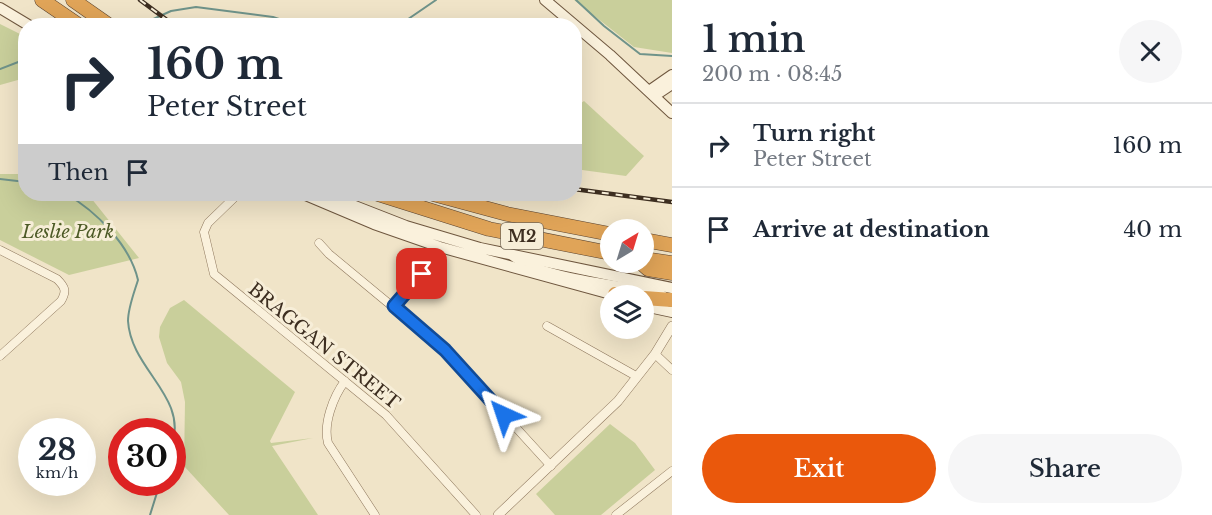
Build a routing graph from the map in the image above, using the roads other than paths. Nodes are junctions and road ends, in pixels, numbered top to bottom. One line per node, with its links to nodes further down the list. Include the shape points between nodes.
1 (42, 0): 5 (highway)
2 (73, 0): 6 (highway)
3 (545, 0): 7 (main road)
4 (0, 8): 8 (main road)
5 (68, 18)
6 (99, 18)
7 (565, 18)
8 (18, 19)
9 (582, 33): 12 (main road)
10 (672, 75): 12 (main road)
11 (672, 84): 12 (main road)
12 (652, 94): 13 (main road)
13 (672, 113)
14 (231, 201): 41 (street, BRAGGAN STREET, via 204,232 214,274)
15 (320, 201): 30 (main road, via 440,247)
16 (342, 201): 32 (main road, via 406,226)
17 (400, 201): 24 (highway, M2, via 489,229)
18 (459, 201): 19 (highway, M2)
19 (600, 232)
20 (654, 241): 22 (highway)
21 (319, 243): 34 (street)
22 (671, 244)
23 (0, 250): 37 (street, via 57,279 65,294 62,301)
24 (600, 251)
25 (654, 260): 26 (highway)
26 (672, 263)
27 (654, 269): 28 (highway)
28 (672, 273)
29 (422, 274): 34 (street)
30 (600, 290)
31 (654, 299): 32 (highway)
32 (671, 301): 33 (main road)
33 (654, 304)
34 (394, 306): 42 (street, via 445,350)
35 (547, 326): 40 (street)
36 (672, 326): 38 (street)
37 (1, 354)
38 (655, 354): 39 (street); 40 (street)
39 (672, 370)
40 (636, 376): 42 (street, via 599,421)
41 (345, 381): 44 (street, via 325,431 328,443); 45 (street, BRAGGAN STREET, via 386,415)
42 (551, 466): 46 (street)
43 (671, 473): 47 (street)
44 (375, 515)
45 (476, 515)
46 (498, 515)
47 (616, 515)

